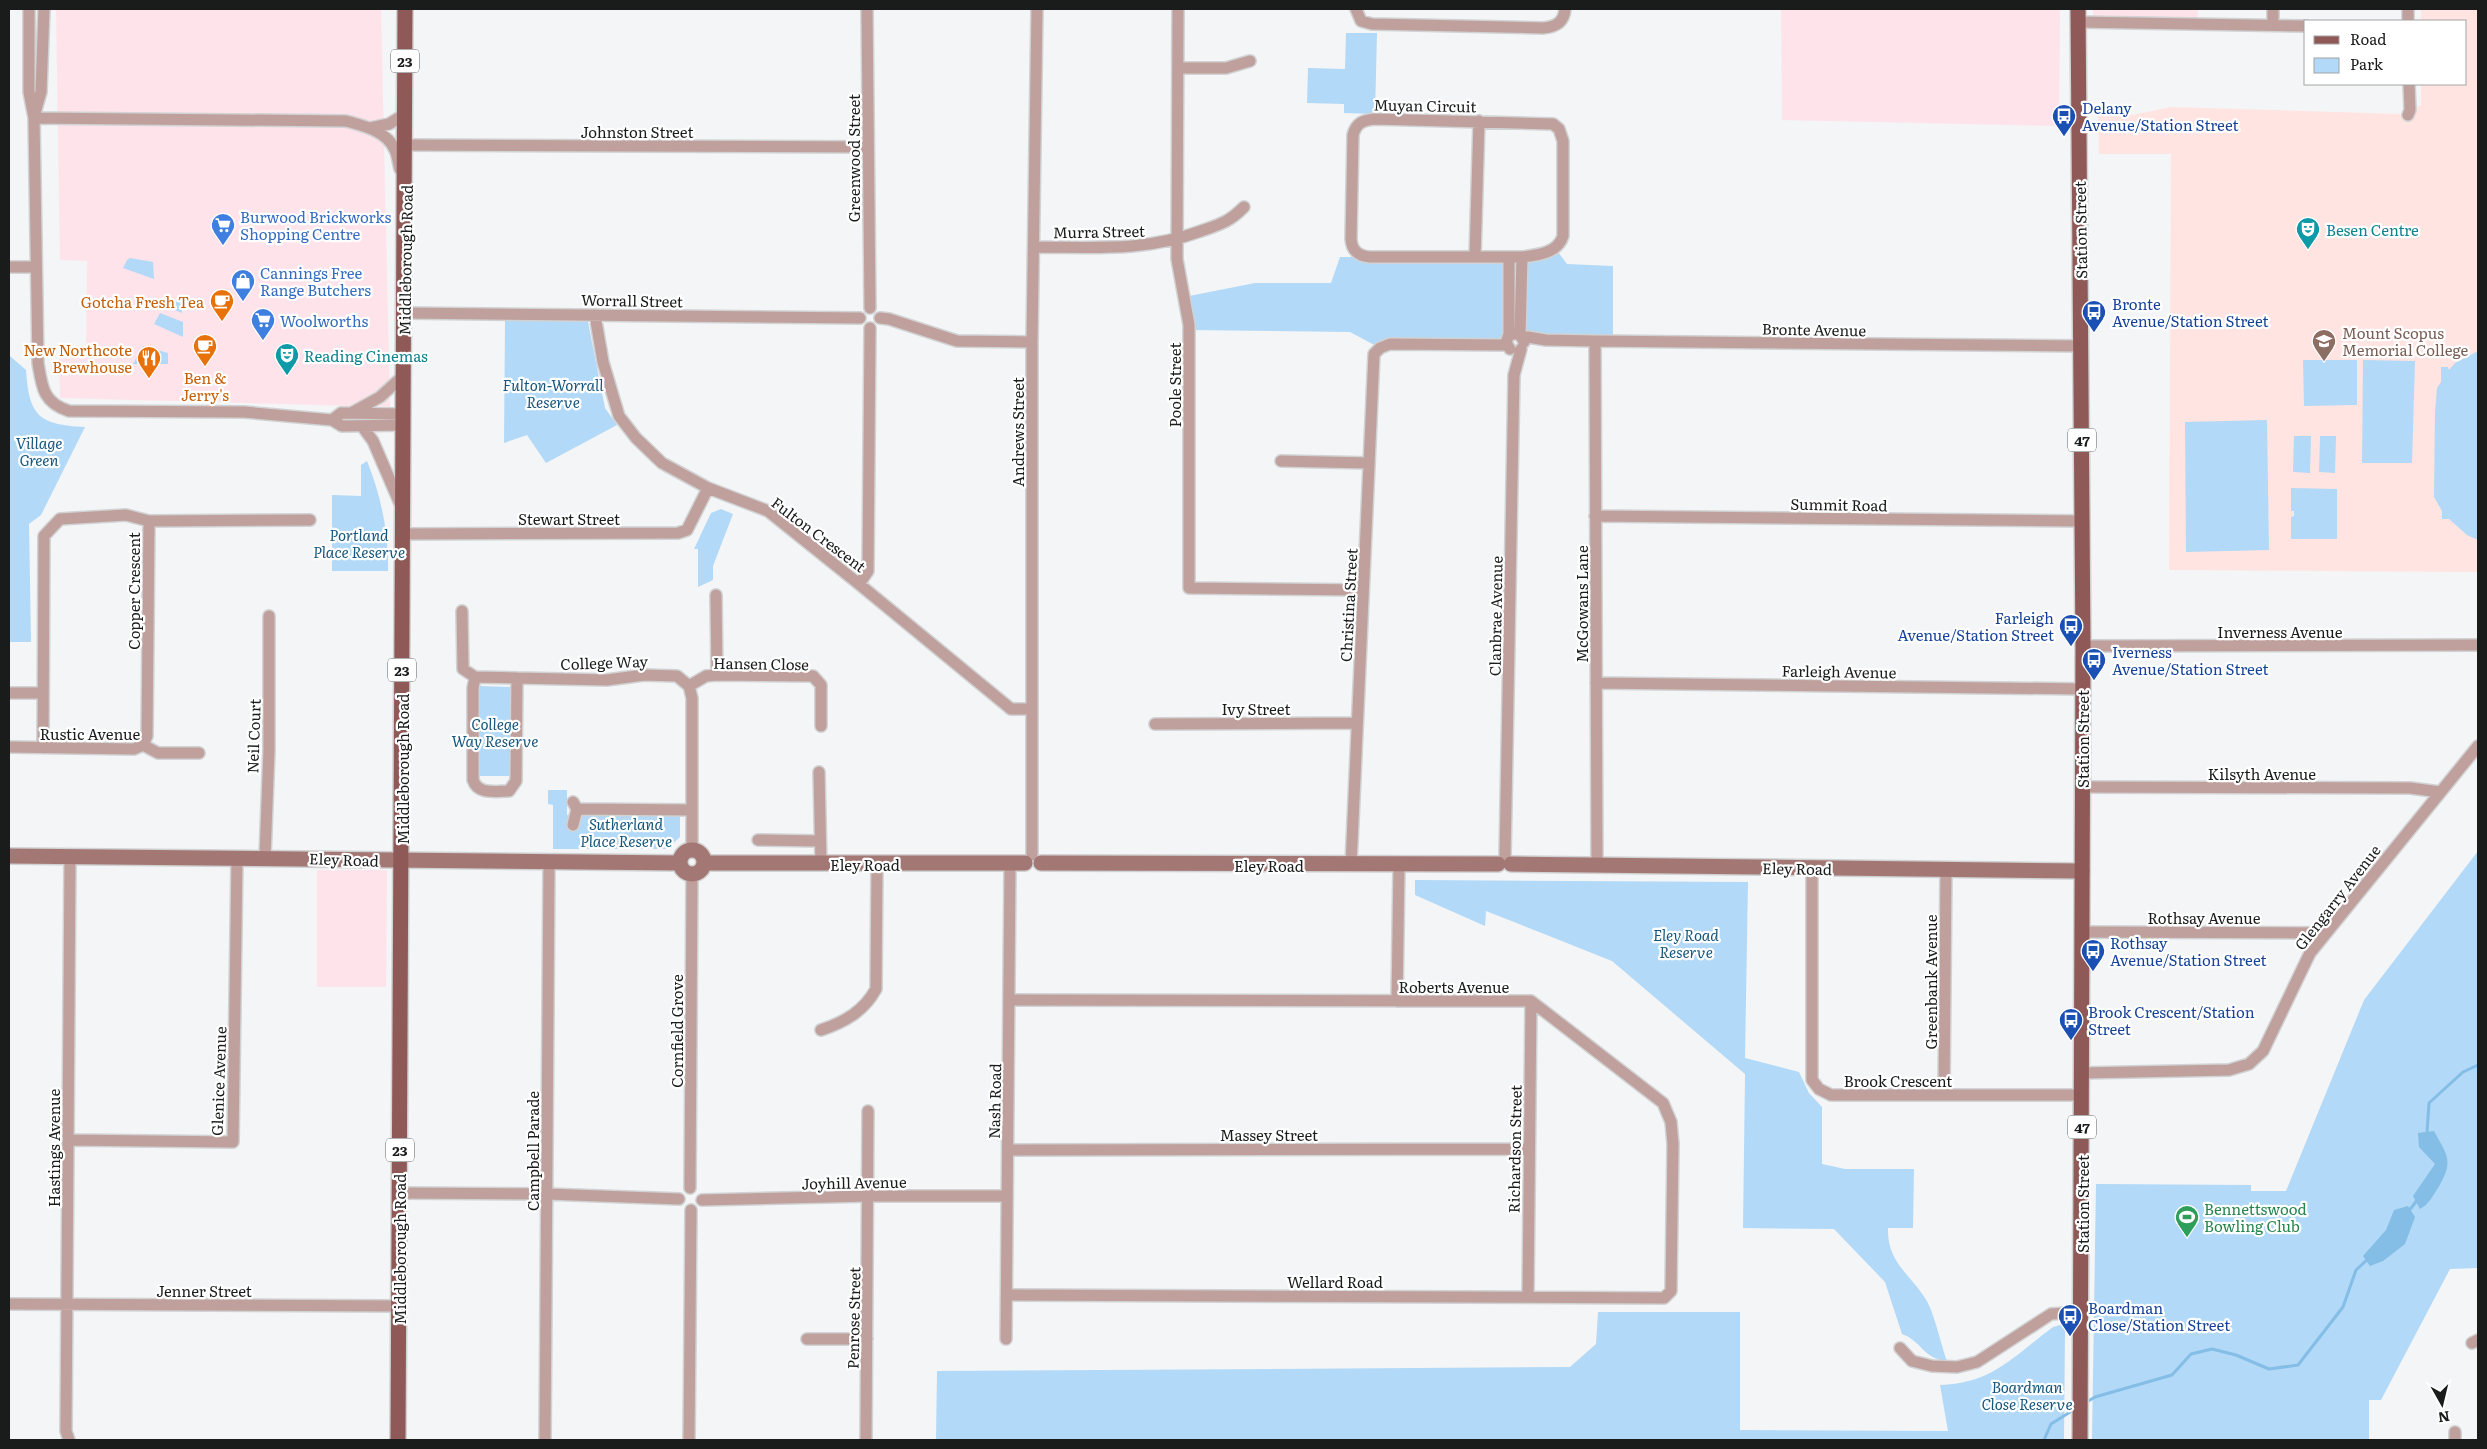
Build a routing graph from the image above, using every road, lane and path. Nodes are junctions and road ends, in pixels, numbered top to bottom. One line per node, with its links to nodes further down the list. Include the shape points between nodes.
1 (28, 9): 18 (street, via 29,92)
2 (44, 9): 18 (street, via 41,92)
3 (404, 9): 16 (main road, Middleborough Road / 23)
4 (867, 9): 22 (street, Greenwood Street)
5 (1037, 9): 26 (street, Andrews Street)
6 (1178, 9): 14 (street, Poole Street)
7 (1356, 9): 8 (street, via 1361,20 1372,24 1543,28 1560,23)
8 (1565, 9)
9 (2273, 9): 11 (street)
10 (2078, 15): 11 (street); 41 (main road, Station Street / 47)
11 (2273, 25): 12 (street)
12 (2304, 26)
13 (1250, 61): 14 (street, via 1226,68)
14 (1179, 68): 25 (street, Poole Street)
15 (2409, 85): 17 (street)
16 (405, 114): 20 (street, via 389,124); 21 (main road, Middleborough Road / 23)
17 (2408, 115)
18 (34, 118): 20 (street, via 346,121); 31 (street)
19 (1479, 121): 27 (street); 27 (street, Muyan Circuit, via 1368,120 1358,124 1353,135 1351,239 1358,255); 28 (street, Muyan Circuit, via 1544,122 1560,129 1562,135 1561,243 1540,255)
20 (370, 128): 23 (street, via 389,140)
21 (406, 145): 22 (street, Johnston Street); 23 (main road, Middleborough Road / 23)
22 (868, 147): 32 (street, Greenwood Street)
23 (405, 177): 33 (main road, Middleborough Road / 23)
24 (1244, 208): 25 (street, Murra Street, via 1231,221)
25 (1177, 240): 26 (street, Murra Street, via 1128,248); 58 (street, Poole Street, via 1188,325 1190,588)
26 (1034, 247): 40 (street, Andrews Street)
27 (1475, 257): 29 (street, Muyan Circuit)
28 (1522, 257): 29 (street, Muyan Circuit); 38 (street)
29 (1509, 258): 38 (street)
30 (9, 267): 31 (street)
31 (35, 267): 45 (street, via 41,385 46,397 57,407 91,412 244,412)
32 (870, 308): 35 (street, via 863,310); 36 (street, via 878,312)
33 (405, 313): 34 (street, Worrall Street); 43 (main road, Middleborough Road / 23)
34 (595, 315): 35 (street, Worrall Street); 50 (street, Fulton Crescent, via 603,362 619,416 662,463)
35 (860, 318): 37 (street, via 864,326)
36 (880, 318): 37 (street); 40 (street, via 957,341)
37 (870, 328): 57 (street, via 868,570)
38 (1514, 341): 39 (street, Bronte Avenue); 42 (street, Bronte Avenue, via 1472,345 1390,344); 96 (street, Clanbrae Avenue)
39 (1595, 341): 41 (street, Bronte Avenue); 52 (street, McGowans Lane)
40 (1032, 342): 72 (street, Andrews Street)
41 (2082, 346): 55 (main road, Station Street / 47)
42 (1380, 348): 49 (street, Christina Street, via 1374,354)
43 (403, 376): 44 (street, via 380,397); 46 (main road, Middleborough Road / 23)
44 (352, 413): 45 (street, via 341,413); 46 (street)
45 (332, 420): 47 (street, via 342,426)
46 (403, 420): 47 (street); 51 (main road, Middleborough Road / 23)
47 (362, 426): 51 (street, via 374,441)
48 (1282, 461): 49 (street)
49 (1369, 463): 58 (street, Christina Street)
50 (708, 488): 56 (street, Stewart Street, via 687,530 678,533); 57 (street, Fulton Crescent, via 768,511)
51 (403, 512): 56 (main road, Middleborough Road / 23)
52 (1595, 516): 55 (street, Summit Road); 67 (street, McGowans Lane)
53 (310, 520): 54 (street)
54 (149, 521): 71 (street, Copper Crescent, via 126,515 60,519 44,536); 76 (street, Copper Crescent, via 147,736)
55 (2082, 521): 63 (main road, Station Street / 47)
56 (403, 534): 93 (main road, Middleborough Road / 23)
57 (859, 584): 72 (street, Fulton Crescent, via 1010,709)
58 (1363, 590): 73 (street, Christina Street)
59 (716, 595): 64 (street)
60 (462, 611): 65 (street, via 463,669)
61 (269, 616): 92 (street, Neil Court)
62 (2478, 645): 63 (street, Inverness Avenue)
63 (2082, 646): 69 (main road, Station Street / 47)
64 (717, 675): 68 (street, Hansen Close, via 706,676); 75 (street, Hansen Close, via 813,676 821,684)
65 (475, 677): 66 (street, College Way); 66 (street, via 473,780 480,791 509,791 516,781)
66 (517, 678): 68 (street, College Way, via 607,680 644,675 677,676)
67 (1596, 683): 69 (street, Farleigh Avenue); 103 (street, McGowans Lane)
68 (689, 686): 84 (street, via 692,698)
69 (2082, 688): 82 (main road, Station Street / 47)
70 (9, 693): 71 (street)
71 (43, 693): 79 (street, Copper Crescent)
72 (1031, 709): 94 (street, Andrews Street)
73 (1357, 723): 74 (street, Ivy Street); 101 (street, Christina Street)
74 (1155, 724)
75 (821, 726)
76 (143, 746): 79 (street, Rustic Avenue, via 134,749); 80 (street, Rustic Avenue, via 158,754)
77 (2478, 746): 83 (street, Glengarry Avenue)
78 (9, 748): 79 (street, Rustic Avenue)
79 (43, 748)
80 (199, 752)
81 (819, 772): 87 (street)
82 (2082, 787): 83 (street, Kilsyth Avenue, via 2410,788); 106 (main road, Station Street / 47)
83 (2440, 792): 109 (street, Glengarry Avenue)
84 (692, 810): 85 (street, via 575,805); 88 (street)
85 (573, 825)
86 (758, 840): 87 (street)
87 (820, 841): 99 (street)
88 (692, 850): 97 (main road, via 682,855); 98 (main road, via 700,853)
89 (9, 856): 90 (main road, Eley Road)
90 (70, 856): 91 (main road, Eley Road); 118 (street, Hastings Avenue)
91 (237, 858): 92 (main road, Eley Road); 118 (street, Glenice Avenue, via 233,1142)
92 (265, 858): 93 (main road, Eley Road)
93 (401, 861): 95 (main road, Eley Road); 122 (main road, Middleborough Road / 23)
94 (1027, 861): 100 (main road, Eley Road); 101 (main road, Eley Road); 110 (street, Nash Road)
95 (549, 862): 97 (main road, Eley Road); 123 (street, Campbell Parade)
96 (1505, 862): 102 (main road, Eley Road); 103 (main road, Eley Road)
97 (680, 863): 107 (main road, via 682,870)
98 (705, 863): 99 (main road, Eley Road); 107 (main road, via 702,870)
99 (821, 864): 100 (main road, Eley Road)
100 (877, 864): 113 (street, via 876,989 868,1004 838,1025)
101 (1351, 865): 102 (main road, Eley Road)
102 (1399, 865): 111 (street)
103 (1597, 866): 104 (main road, Eley Road)
104 (1812, 868): 105 (main road, Eley Road); 115 (street, Brook Crescent, via 1812,1080 1819,1089 1831,1095)
105 (1946, 869): 106 (main road, Eley Road); 115 (street, Greenbank Avenue)
106 (2082, 871): 108 (main road, Station Street / 47)
107 (692, 875): 121 (street, Cornfield Grove)
108 (2082, 932): 109 (street, Rothsay Avenue); 114 (main road, Station Street / 47)
109 (2325, 933): 114 (street, Glengarry Avenue, via 2310,953 2263,1051 2249,1064 2229,1070)
110 (1010, 1000): 111 (street, Roberts Avenue); 120 (street, Nash Road)
111 (1398, 1000): 112 (street, Roberts Avenue)
112 (1531, 1001): 119 (street, Richardson Street); 131 (street, Roberts Avenue, via 1663,1103 1671,1122 1673,1144 1671,1290)
113 (821, 1030)
114 (2082, 1074): 116 (main road, Station Street / 47)
115 (1944, 1094): 116 (street, Brook Crescent)
116 (2082, 1095): 135 (main road, Station Street / 47)
117 (868, 1111): 124 (street, Penrose Street)
118 (68, 1140): 133 (street, Hastings Avenue)
119 (1529, 1149): 120 (street, Massey Street); 130 (street, Richardson Street)
120 (1008, 1150): 125 (street, Nash Road)
121 (690, 1188): 126 (street, via 683,1190); 127 (street, via 699,1191)
122 (400, 1193): 123 (street); 134 (main road, Middleborough Road / 23)
123 (547, 1194): 126 (street); 143 (street, Campbell Parade)
124 (869, 1196): 125 (street, Joyhill Avenue); 127 (street, Joyhill Avenue); 137 (street, Penrose Street)
125 (1007, 1196): 129 (street, Nash Road)
126 (679, 1199): 128 (street, via 683,1207)
127 (702, 1200): 128 (street)
128 (691, 1210): 144 (street)
129 (1007, 1294): 130 (street, Wellard Road); 138 (street, Nash Road)
130 (1528, 1297): 131 (street, Wellard Road)
131 (1664, 1298)
132 (9, 1304): 133 (street, Jenner Street)
133 (66, 1304): 134 (street, Jenner Street); 141 (street, Hastings Avenue, via 66,1431)
134 (399, 1306): 142 (main road, Middleborough Road / 23)
135 (2081, 1312): 139 (street, via 2051,1314 1985,1357 1956,1367 1912,1361); 140 (main road, Station Street / 47)
136 (807, 1339): 137 (street)
137 (867, 1339): 145 (street, Penrose Street)
138 (1006, 1339)
139 (1900, 1348)
140 (2080, 1434)
141 (69, 1440)
142 (398, 1440)
143 (545, 1440)
144 (689, 1440)
145 (866, 1440)

